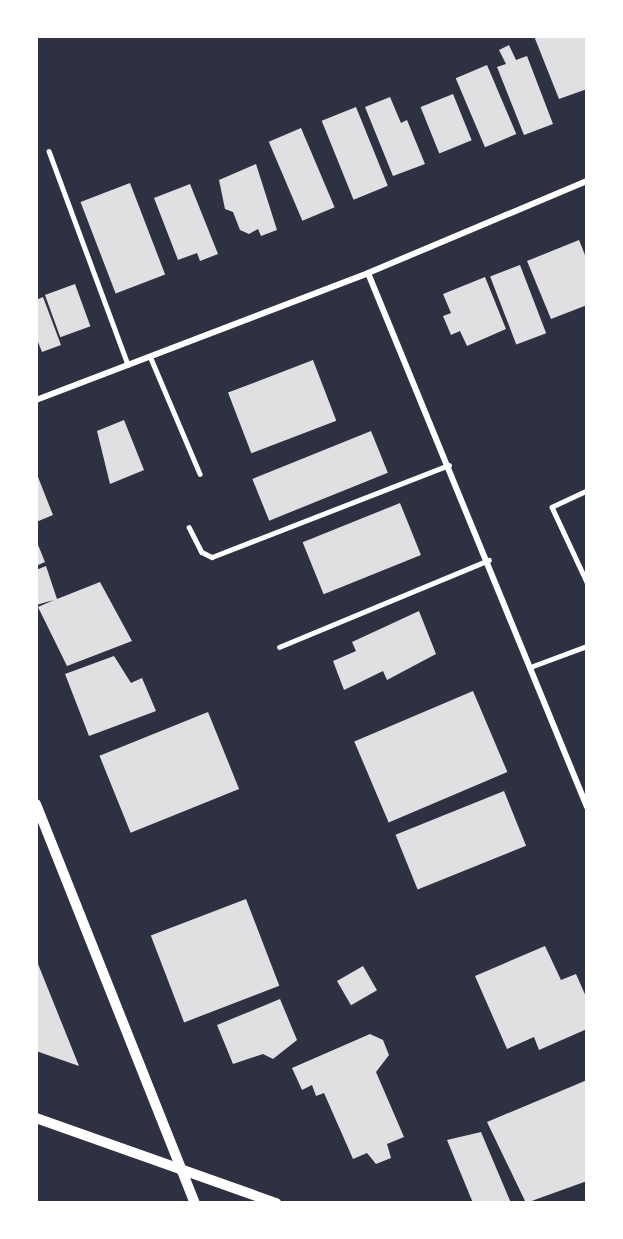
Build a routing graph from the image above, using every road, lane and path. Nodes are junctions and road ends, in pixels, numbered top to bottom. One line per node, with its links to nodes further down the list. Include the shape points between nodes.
1 (49, 151): 5 (lane)
2 (587, 181): 3 (street)
3 (368, 273): 4 (street); 7 (street)
4 (150, 356): 5 (street); 8 (lane)
5 (128, 365): 6 (street)
6 (36, 400)
7 (449, 465): 10 (lane, via 212,556 202,552); 11 (street)
8 (200, 474)
9 (587, 491): 12 (lane, via 552,507)
10 (189, 527)
11 (489, 560): 14 (lane); 15 (street)
12 (587, 582)
13 (587, 646): 15 (lane)
14 (279, 647)
15 (533, 666): 17 (street)
16 (36, 804): 19 (street)
17 (587, 807)
18 (36, 1118): 19 (street)
19 (182, 1172): 20 (street); 21 (street)
20 (195, 1203)
21 (276, 1203)

